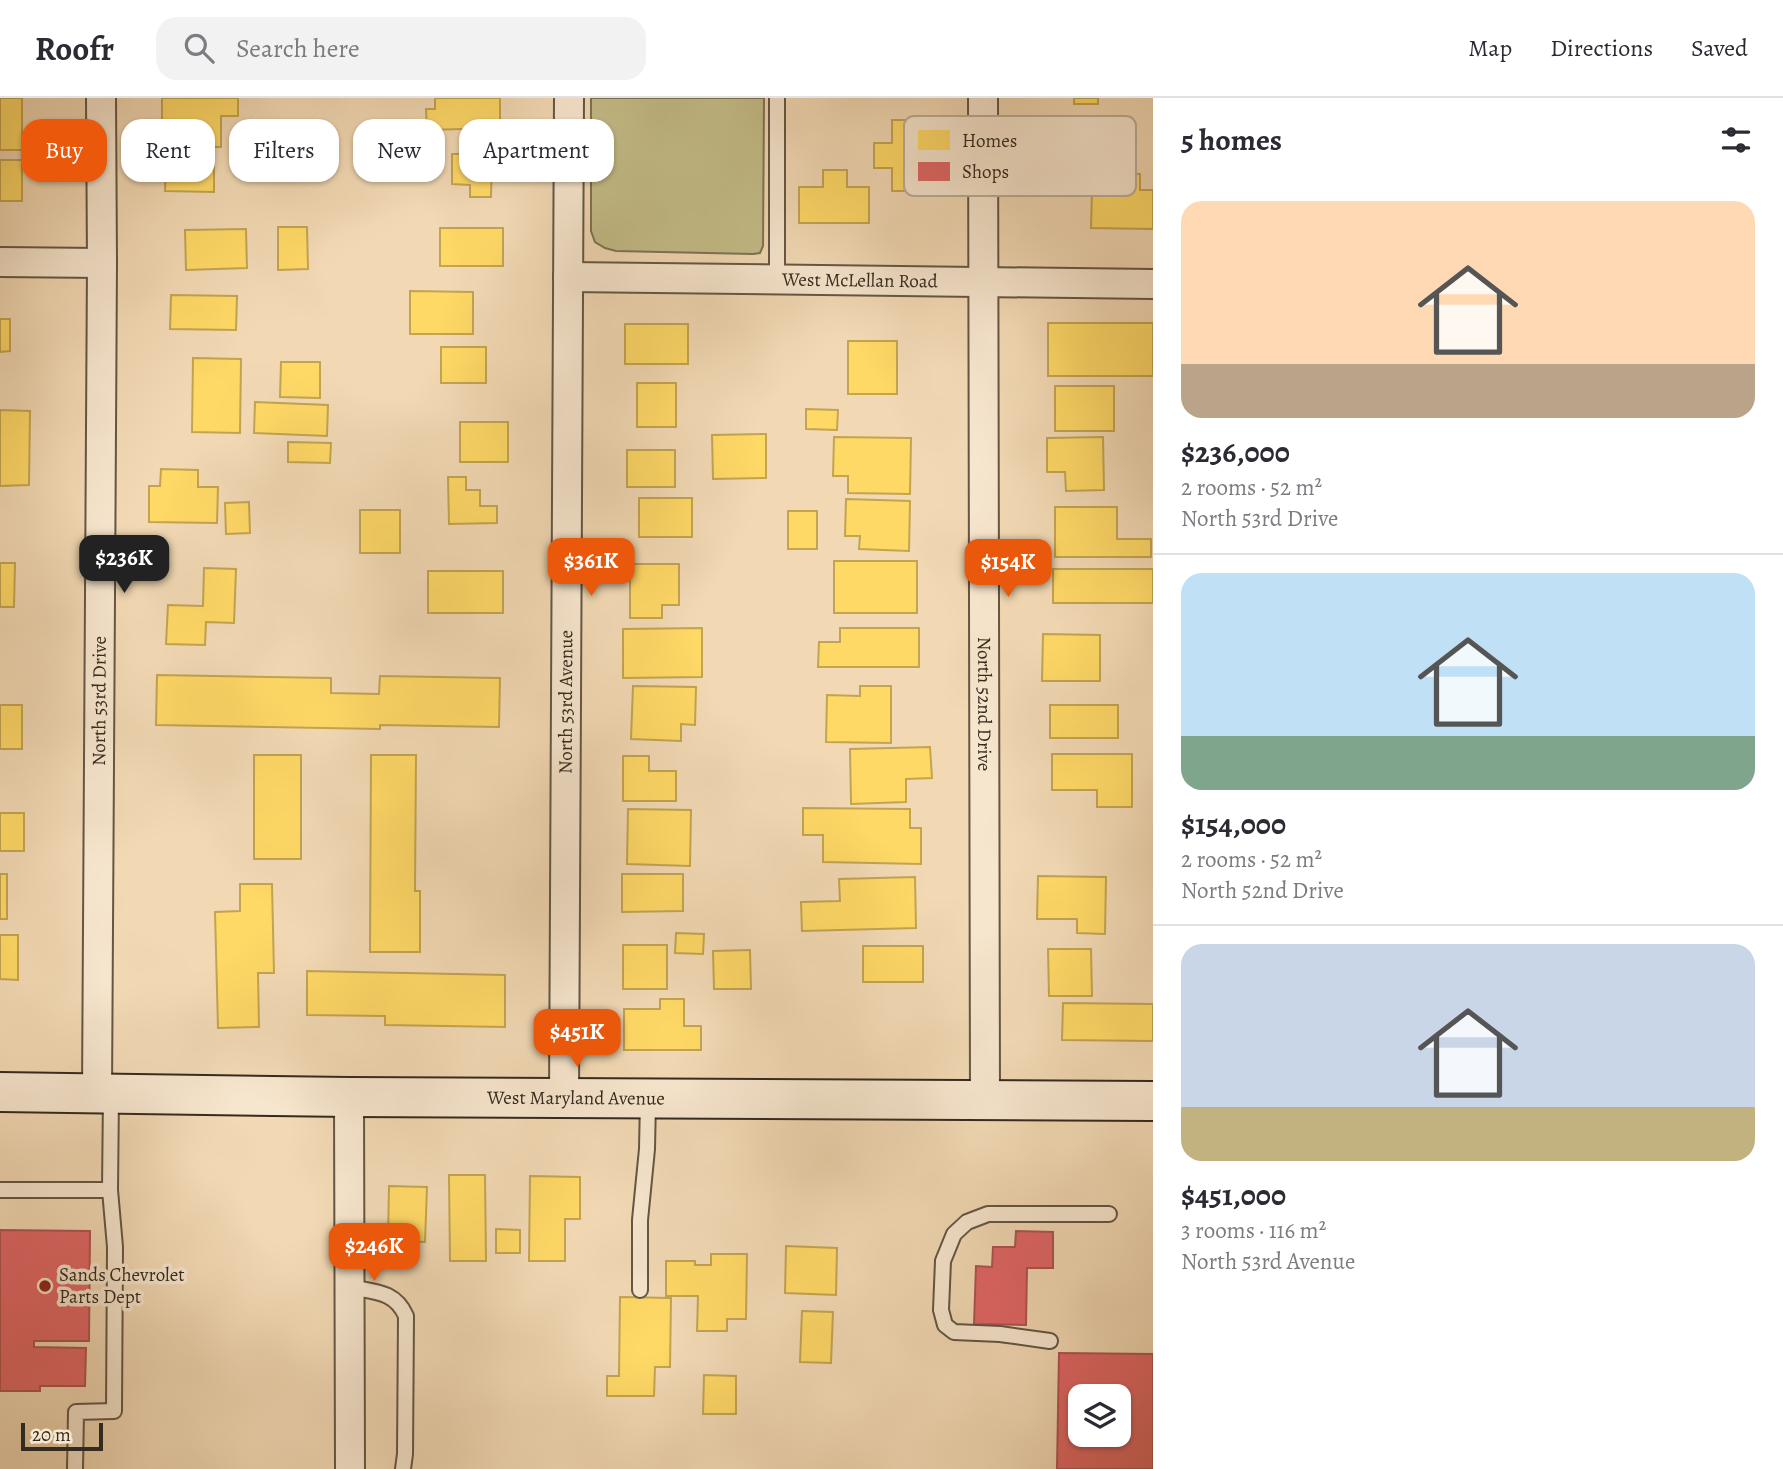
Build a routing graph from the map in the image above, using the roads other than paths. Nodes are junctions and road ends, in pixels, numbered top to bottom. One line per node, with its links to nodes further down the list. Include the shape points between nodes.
1 (101, 98): 8 (street, North 53rd Drive)
2 (569, 98): 9 (street, North 53rd Avenue)
3 (777, 98): 10 (lane)
4 (983, 98): 5 (street, North 52nd Drive)
5 (983, 116)
6 (983, 196): 11 (street, North 52nd Drive)
7 (0, 262): 8 (street)
8 (102, 263): 14 (street, North 53rd Drive)
9 (568, 277): 10 (street, West McLellan Road); 16 (street, North 53rd Avenue)
10 (777, 279): 11 (street, West McLellan Road)
11 (983, 283): 12 (street, West McLellan Road); 18 (street, North 52nd Drive)
12 (1153, 284)
13 (0, 1092): 14 (street, West Maryland Avenue)
14 (104, 1093): 15 (street, West Maryland Avenue); 21 (lane)
15 (349, 1097): 16 (street, West Maryland Avenue); 23 (street)
16 (564, 1098): 17 (street, West Maryland Avenue)
17 (648, 1099): 18 (street, West Maryland Avenue); 24 (lane)
18 (985, 1100): 19 (street, West Maryland Avenue)
19 (1153, 1101)
20 (0, 1191): 21 (lane)
21 (110, 1191): 26 (lane, via 116,1247 114,1412 76,1412)
22 (1109, 1214): 25 (lane, via 988,1214 967,1222 954,1234 943,1261 941,1310 945,1325 954,1332)
23 (350, 1287): 27 (street); 28 (lane, via 401,1303 406,1317)
24 (640, 1290)
25 (1050, 1340)
26 (75, 1469)
27 (350, 1469)
28 (403, 1469)

